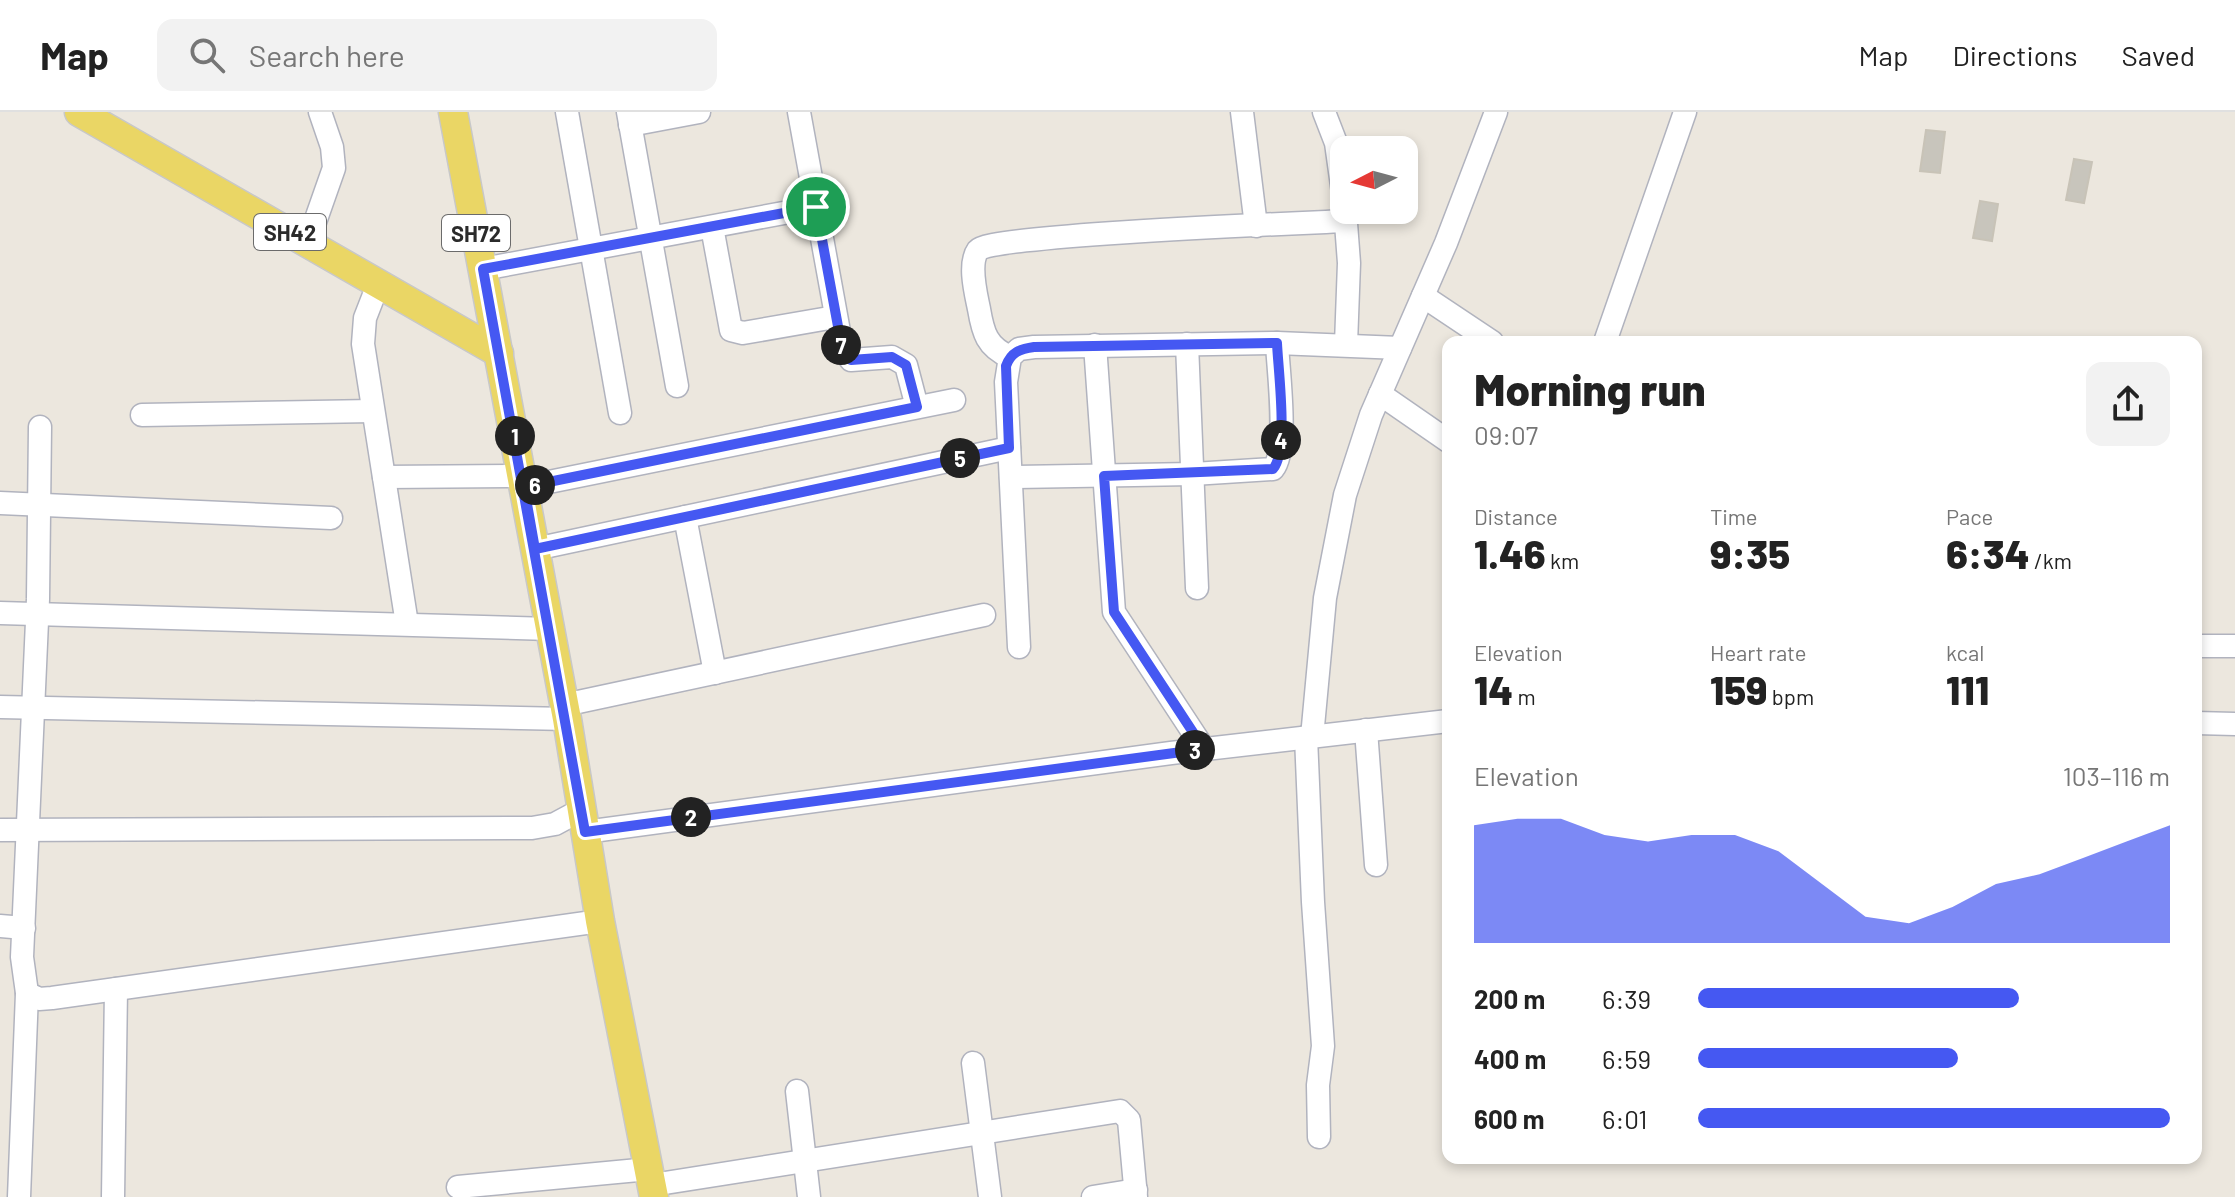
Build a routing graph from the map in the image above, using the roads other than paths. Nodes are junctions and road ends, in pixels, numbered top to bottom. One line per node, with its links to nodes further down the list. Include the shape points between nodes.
1 (79, 112): 19 (main road, SH42)
2 (320, 112): 19 (street, via 334,168)
3 (453, 112): 21 (main road, SH72)
4 (567, 112): 20 (street)
5 (699, 112): 11 (street)
6 (799, 112): 13 (street)
7 (1242, 112): 16 (street)
8 (1324, 112): 12 (street)
9 (1496, 112): 23 (street)
10 (1685, 112): 26 (street)
11 (629, 118): 18 (street)
12 (1333, 136)
13 (816, 207): 17 (street); 24 (street)
14 (1330, 213): 16 (street)
15 (1346, 224): 29 (street)
16 (1256, 226): 33 (street, via 985,245 976,253 974,269 982,326 991,347)
17 (712, 227): 18 (street); 24 (street, via 731,330 743,333)
18 (651, 240): 20 (street); 34 (street)
19 (308, 242): 22 (main road, SH42)
20 (590, 250): 21 (street); 39 (street)
21 (483, 269): 32 (main road, SH72)
22 (379, 282): 32 (main road, SH42); 38 (street, via 363,329)
23 (1423, 296): 25 (street); 31 (street)
24 (835, 317): 37 (street, via 842,348 851,360 892,357 906,365)
25 (1483, 336)
26 (1607, 336)
27 (1277, 343): 28 (street); 29 (street); 44 (street, via 1277,464 1265,471)
28 (1187, 344): 30 (street); 44 (street)
29 (1346, 344): 31 (street)
30 (1095, 345): 33 (street, via 1019,349); 45 (street)
31 (1400, 348): 35 (street)
32 (499, 353): 48 (main road)
33 (1010, 357): 43 (street)
34 (677, 386)
35 (1380, 394): 42 (street); 71 (street, via 1354,465 1333,547)
36 (954, 400): 37 (street)
37 (917, 407): 48 (street)
38 (373, 411): 40 (street); 46 (street)
39 (620, 413)
40 (142, 415)
41 (40, 427): 50 (street)
42 (1442, 437)
43 (1009, 448): 47 (street); 51 (street)
44 (1193, 474): 45 (street); 54 (street)
45 (1104, 476): 47 (street); 72 (street, via 1114,612)
46 (384, 477): 48 (street); 58 (street)
47 (1011, 477): 62 (street)
48 (523, 482): 53 (main road)
49 (0, 503): 50 (street)
50 (39, 504): 52 (street); 56 (street)
51 (685, 517): 53 (street); 63 (street)
52 (331, 518)
53 (535, 549): 59 (main road)
54 (1197, 588)
55 (0, 613): 56 (street)
56 (37, 614): 58 (street); 65 (street)
57 (984, 615): 63 (street)
58 (407, 624): 59 (street)
59 (550, 629): 66 (main road)
60 (2202, 646): 61 (street)
61 (2235, 646)
62 (1019, 647)
63 (715, 673): 66 (street)
64 (0, 707): 65 (street)
65 (33, 709): 66 (street); 75 (street)
66 (565, 712): 73 (main road)
67 (1442, 722): 70 (street)
68 (2202, 723): 69 (street)
69 (2235, 724)
70 (1366, 730): 71 (street); 76 (street)
71 (1309, 737): 72 (street); 85 (street, via 1323,1046)
72 (1204, 749): 73 (street)
73 (583, 821): 75 (street, via 532,828); 77 (main road)
74 (0, 830): 75 (street)
75 (29, 831): 79 (street)
76 (1376, 865)
77 (600, 921): 80 (street); 87 (main road)
78 (0, 926): 79 (street)
79 (24, 928): 81 (street, via 22,972)
80 (116, 989): 81 (street, via 39,999); 91 (street)
81 (27, 993): 90 (street)
82 (973, 1063): 84 (street)
83 (797, 1091): 86 (street)
84 (980, 1132): 86 (street); 89 (street, via 1120,1111 1129,1120); 93 (street)
85 (1319, 1137)
86 (804, 1158): 87 (street); 92 (street)
87 (652, 1183): 88 (street)
88 (458, 1187)
89 (1136, 1193): 94 (street)
90 (19, 1197)
91 (113, 1197)
92 (809, 1197)
93 (990, 1197)
94 (1093, 1197)

